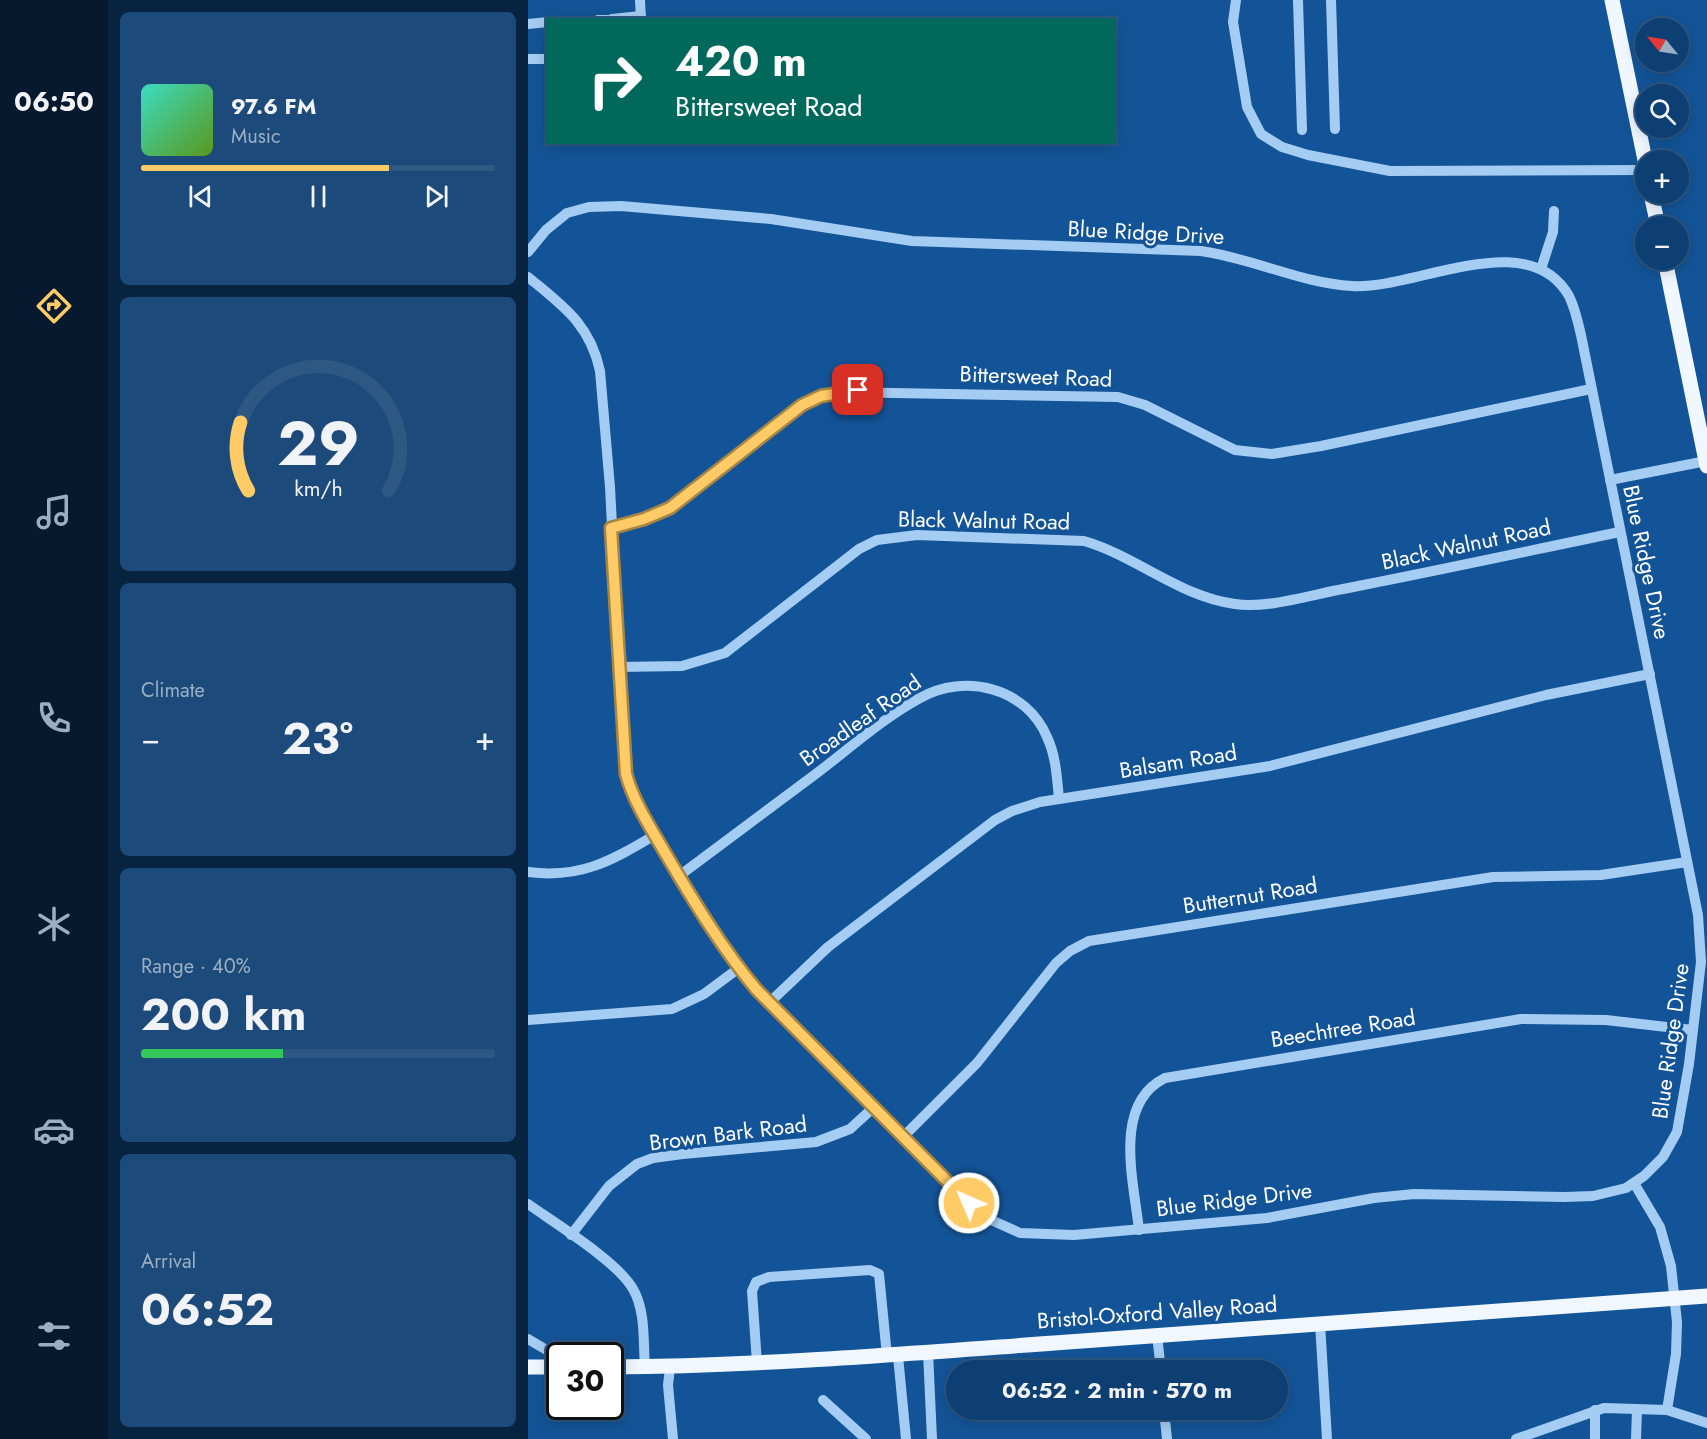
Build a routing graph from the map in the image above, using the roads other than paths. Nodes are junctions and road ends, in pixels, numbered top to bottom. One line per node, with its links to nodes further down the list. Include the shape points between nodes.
1 (640, 0): 6 (street)
2 (1236, 0): 14 (street, via 1233,22 1247,107 1261,134 1282,147 1390,171)
3 (1298, 0): 12 (street)
4 (1331, 0): 11 (street)
5 (1612, 0): 13 (main road)
6 (641, 18)
7 (546, 22): 8 (street)
8 (528, 24)
9 (528, 59): 10 (street)
10 (546, 59)
11 (1335, 129)
12 (1302, 130)
13 (1643, 150)
14 (1635, 170)
15 (1554, 210): 17 (street, via 1553,232)
16 (528, 252): 17 (street, Blue Ridge Drive, via 567,213 589,207 621,206 771,219 912,241 1201,251 1354,286 1379,285 1502,262)
17 (1541, 269): 20 (street, Blue Ridge Drive, via 1558,282 1573,306)
18 (1667, 270): 21 (main road)
19 (528, 277): 23 (street, Blue Ridge Drive, via 580,322 598,359)
20 (1591, 389): 22 (street, Blue Ridge Drive); 23 (street, Bittersweet Road, via 1272,454 1235,450 1145,405 1118,397 838,392 802,405 670,508)
21 (1706, 464): 22 (street)
22 (1610, 480): 24 (street, Blue Ridge Drive)
23 (611, 528): 25 (street, Blue Ridge Drive)
24 (1620, 532): 25 (street, Black Walnut Road, via 1243,605 1212,599 1106,547 1084,541 916,535 888,538 859,549 725,652 682,666); 26 (street, Blue Ridge Drive)
25 (618, 668): 28 (street, Blue Ridge Drive, via 626,774)
26 (1650, 674): 27 (street, Balsam Road, via 1546,695 1270,766); 29 (street, Blue Ridge Drive)
27 (1059, 799): 31 (street, Broadleaf Road, via 1048,737 1035,717 1003,693 954,685 919,698 893,716); 33 (street, Balsam Road, via 1012,811 995,820 828,947)
28 (655, 835): 30 (street, via 598,866 560,874); 31 (street, Blue Ridge Drive)
29 (1687, 862): 35 (street, Blue Ridge Drive, via 1701,947); 37 (street, Butternut Road, via 1600,875 1493,877 1089,941 1056,963 977,1063)
30 (528, 872)
31 (679, 876): 32 (street, Blue Ridge Drive)
32 (740, 968): 33 (street, Blue Ridge Drive); 34 (street, via 704,994 672,1009)
33 (770, 1002): 36 (street, Blue Ridge Drive)
34 (528, 1020)
35 (1693, 1030): 38 (street, Blue Ridge Drive, via 1677,1132 1663,1156); 40 (street, Beechtree Road, via 1606,1020 1521,1019 1165,1078 1144,1091 1133,1115 1132,1157)
36 (874, 1107): 37 (street, Blue Ridge Drive); 41 (street, Brown Bark Road, via 850,1129 816,1142 683,1154 637,1164 609,1186)
37 (903, 1137): 40 (street, Blue Ridge Drive, via 969,1203 1004,1228 1044,1235)
38 (1635, 1183): 40 (street, Blue Ridge Drive, via 1607,1194 1564,1197 1414,1194 1267,1218); 43 (street, via 1666,1245)
39 (528, 1204): 41 (street)
40 (1139, 1230)
41 (571, 1235): 55 (street, via 625,1277 633,1289 642,1324)
42 (1707, 1296): 43 (main road, Bristol-Oxford Valley Road)
43 (1673, 1298): 44 (main road, Bristol-Oxford Valley Road); 60 (street, via 1676,1354)
44 (1320, 1323): 45 (main road, Bristol-Oxford Valley Road); 69 (street)
45 (1157, 1335): 48 (main road, Bristol-Oxford Valley Road); 50 (street)
46 (528, 1339): 47 (street)
47 (546, 1350)
48 (928, 1352): 49 (main road, Bristol-Oxford Valley Road); 67 (street)
49 (892, 1356): 51 (main road, Bristol-Oxford Valley Road); 51 (street, via 879,1274 870,1270 769,1277 756,1282 752,1291); 66 (street)
50 (1160, 1360)
51 (757, 1364): 56 (main road, Bristol-Oxford Valley Road)
52 (528, 1367): 53 (main road)
53 (546, 1367)
54 (624, 1367): 55 (main road, Bristol-Oxford Valley Road)
55 (645, 1367): 56 (main road, Bristol-Oxford Valley Road)
56 (669, 1368): 64 (street)
57 (823, 1400): 65 (street)
58 (1595, 1410): 59 (street); 63 (street); 71 (street)
59 (1637, 1410): 60 (street); 72 (street)
60 (1667, 1410): 62 (street)
61 (1165, 1420): 68 (street)
62 (1707, 1423)
63 (1542, 1434): 70 (street)
64 (673, 1439)
65 (866, 1439)
66 (906, 1439)
67 (932, 1439)
68 (1167, 1439)
69 (1327, 1439)
70 (1516, 1439)
71 (1595, 1439)
72 (1636, 1439)

